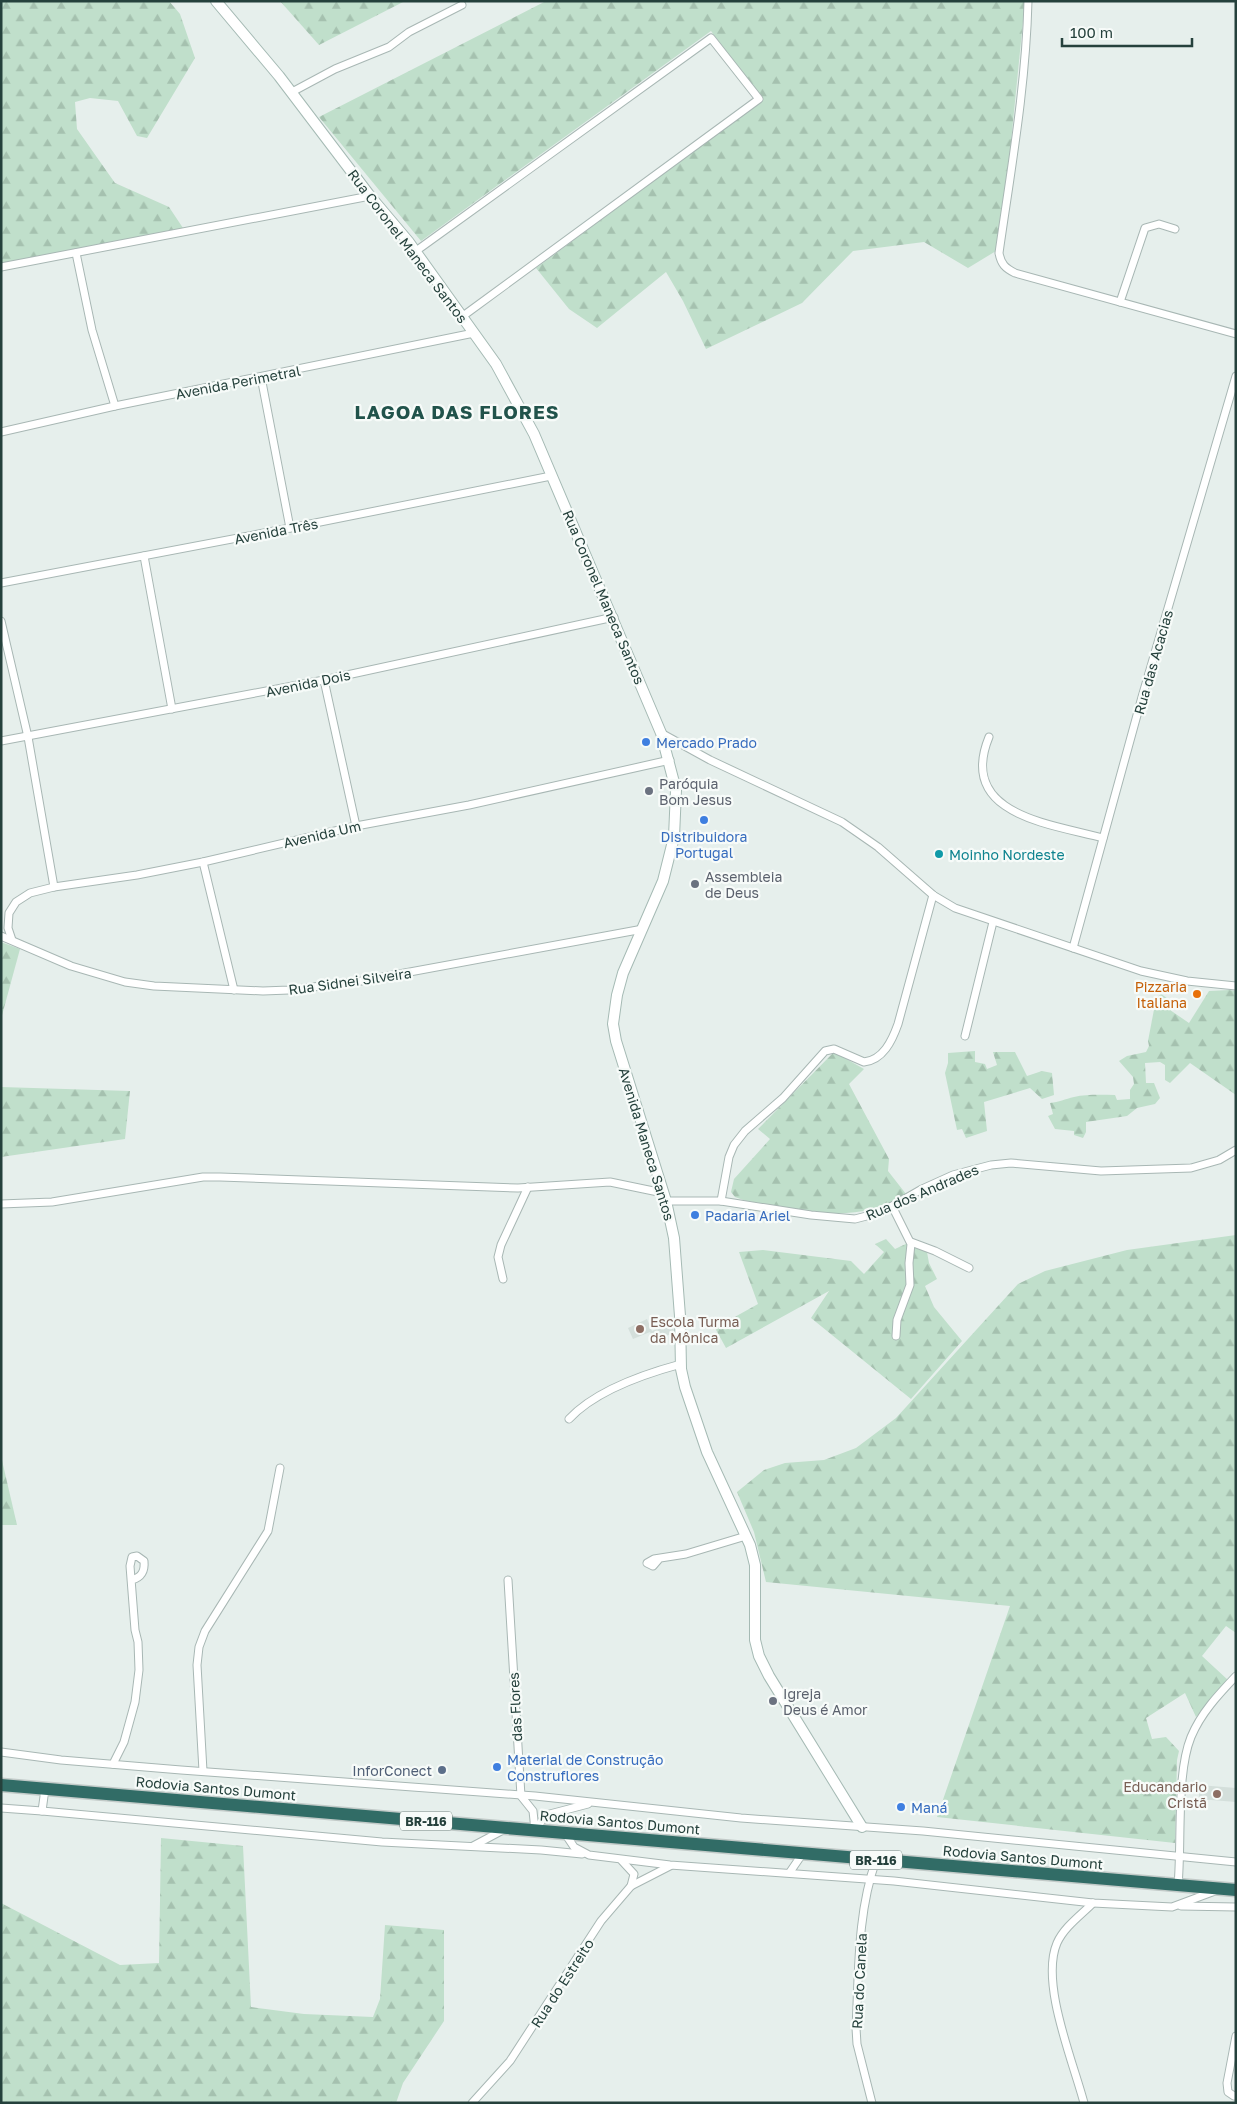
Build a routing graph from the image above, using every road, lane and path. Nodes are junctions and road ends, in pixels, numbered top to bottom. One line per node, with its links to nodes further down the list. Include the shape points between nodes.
1 (216, 1): 4 (street, Rua Coronel Maneca Santos)
2 (1028, 1): 10 (street, via 1022,87 998,252 1000,261 1015,273)
3 (462, 5): 4 (street, via 409,32 389,47 335,69)
4 (292, 92): 5 (street, Rua Coronel Maneca Santos)
5 (370, 196): 7 (street, Rua Coronel Maneca Santos); 8 (street)
6 (1175, 229): 10 (street, via 1160,224 1145,228)
7 (416, 251): 11 (street, Rua Coronel Maneca Santos); 11 (street, via 711,38 759,99)
8 (76, 253): 9 (street); 16 (street, via 92,330)
9 (1, 267)
10 (1120, 302): 13 (street)
11 (463, 316): 12 (street, Rua Coronel Maneca Santos)
12 (474, 333): 15 (street, Avenida Perimetral); 18 (street, Rua Coronel Maneca Santos, via 523,412)
13 (1236, 334)
14 (1236, 376): 32 (street, Rua das Acacias)
15 (261, 377): 16 (street, Avenida Perimetral); 19 (street)
16 (115, 406): 17 (street, Avenida Perimetral)
17 (1, 432)
18 (551, 476): 19 (street, Avenida Três); 22 (street, Rua Coronel Maneca Santos)
19 (290, 528): 20 (street, Avenida Três)
20 (144, 556): 21 (street, Avenida Três); 25 (street)
21 (1, 583)
22 (614, 617): 24 (street, Avenida Dois); 26 (street, Rua Coronel Maneca Santos)
23 (1, 621): 27 (street)
24 (324, 680): 25 (street, Avenida Dois); 31 (street)
25 (172, 709): 27 (street, Avenida Dois)
26 (661, 733): 30 (street, Rua Coronel Maneca Santos); 35 (street, via 710,760 842,822 878,847)
27 (28, 737): 29 (street, Avenida Dois); 34 (street)
28 (989, 737): 32 (street, via 983,751 983,775 995,799 1004,808 1026,818)
29 (1, 741)
30 (670, 760): 31 (street, Avenida Um); 37 (street, Avenida Maneca Santos, via 676,790 674,837 663,881)
31 (356, 826): 33 (street, Avenida Um)
32 (1103, 838): 40 (street, Rua das Acacias)
33 (203, 862): 34 (street, Avenida Um); 42 (street)
34 (54, 887): 38 (street, Avenida Um, via 30,893 16,902 8,919)
35 (933, 895): 36 (street, via 955,908); 47 (street, via 898,1024 889,1045 877,1057 864,1062 838,1050 830,1048 825,1051 783,1098 734,1145)
36 (993, 922): 40 (street); 43 (street)
37 (644, 929): 42 (street, Rua Sidnei Silveira, via 361,981 289,990); 46 (street, Avenida Maneca Santos, via 623,973 613,1024 618,1050)
38 (7, 938): 39 (street); 42 (street, Rua Sidnei Silveira, via 71,966 125,982)
39 (1, 945)
40 (1073, 948): 41 (street, via 1162,976)
41 (1236, 986)
42 (234, 990)
43 (965, 1036)
44 (1236, 1150): 49 (street, Rua dos Andrades, via 1219,1160 1191,1168 1101,1171 1012,1163 991,1165 953,1176)
45 (528, 1187): 46 (street, Rua dos Andrades, via 610,1182); 48 (street, Rua dos Andrades, via 203,1177 52,1202); 52 (street, via 501,1245 498,1257)
46 (665, 1197): 47 (street, Rua dos Andrades); 54 (street, Avenida Maneca Santos, via 678,1278)
47 (721, 1201): 49 (street, Rua dos Andrades, via 842,1218 868,1217)
48 (1, 1204)
49 (892, 1206): 50 (street)
50 (911, 1242): 51 (street); 53 (street, via 910,1285 897,1320)
51 (969, 1268)
52 (503, 1279)
53 (896, 1336)
54 (681, 1364): 55 (street, via 642,1376 591,1400); 57 (street, Avenida Maneca Santos, via 696,1424)
55 (569, 1419)
56 (280, 1468): 64 (street, via 268,1531 205,1631 199,1647 197,1665)
57 (746, 1536): 58 (street); 71 (street, Avenida Maneca Santos, via 755,1565 759,1656)
58 (659, 1559)
59 (132, 1580): 63 (street, via 138,1683 124,1742)
60 (508, 1580): 67 (street, das Flores)
61 (1236, 1676): 78 (street, via 1199,1720 1185,1756)
62 (1, 1752): 63 (street)
63 (114, 1764): 64 (street)
64 (203, 1771): 67 (street)
65 (1, 1785): 66 (highway, Rodovia Santos Dumont / BR-116)
66 (45, 1789): 70 (street); 72 (highway, Rodovia Santos Dumont / BR-116)
67 (521, 1796): 68 (street); 73 (street, das Flores, via 533,1810)
68 (594, 1803): 71 (street); 73 (street, via 546,1815)
69 (1, 1808): 70 (street)
70 (42, 1811): 75 (street, via 382,1842)
71 (862, 1827): 78 (street, via 1045,1842)
72 (508, 1828): 73 (highway, Rodovia Santos Dumont / BR-116); 75 (street)
73 (535, 1830): 74 (highway, Rodovia Santos Dumont / BR-116)
74 (563, 1831): 76 (highway, Rodovia Santos Dumont / BR-116); 77 (street, via 574,1847)
75 (472, 1846): 77 (street)
76 (803, 1853): 80 (highway, Rodovia Santos Dumont / BR-116); 83 (street)
77 (589, 1855): 79 (street)
78 (1180, 1858): 81 (street); 85 (street)
79 (621, 1860): 82 (street); 86 (street, via 634,1874)
80 (876, 1860): 84 (street, Rua do Canela); 85 (highway, Rodovia Santos Dumont / BR-116)
81 (1236, 1862)
82 (670, 1866): 83 (street); 86 (street)
83 (790, 1872): 84 (street)
84 (869, 1880): 88 (street); 94 (street, Rua do Canela, via 860,1932 856,2028)
85 (1178, 1885): 87 (highway, Rodovia Santos Dumont / BR-116)
86 (631, 1886): 93 (street, Rua do Estreito, via 601,1921 510,2062)
87 (1229, 1889): 89 (street)
88 (1093, 1903): 89 (street); 95 (street, via 1057,1941 1051,1976 1055,2003)
89 (1172, 1907): 90 (street)
90 (1236, 1907)
91 (1236, 2036): 92 (street, via 1227,2083 1228,2092)
92 (1234, 2096)
93 (472, 2103)
94 (872, 2103)
95 (1084, 2103)

